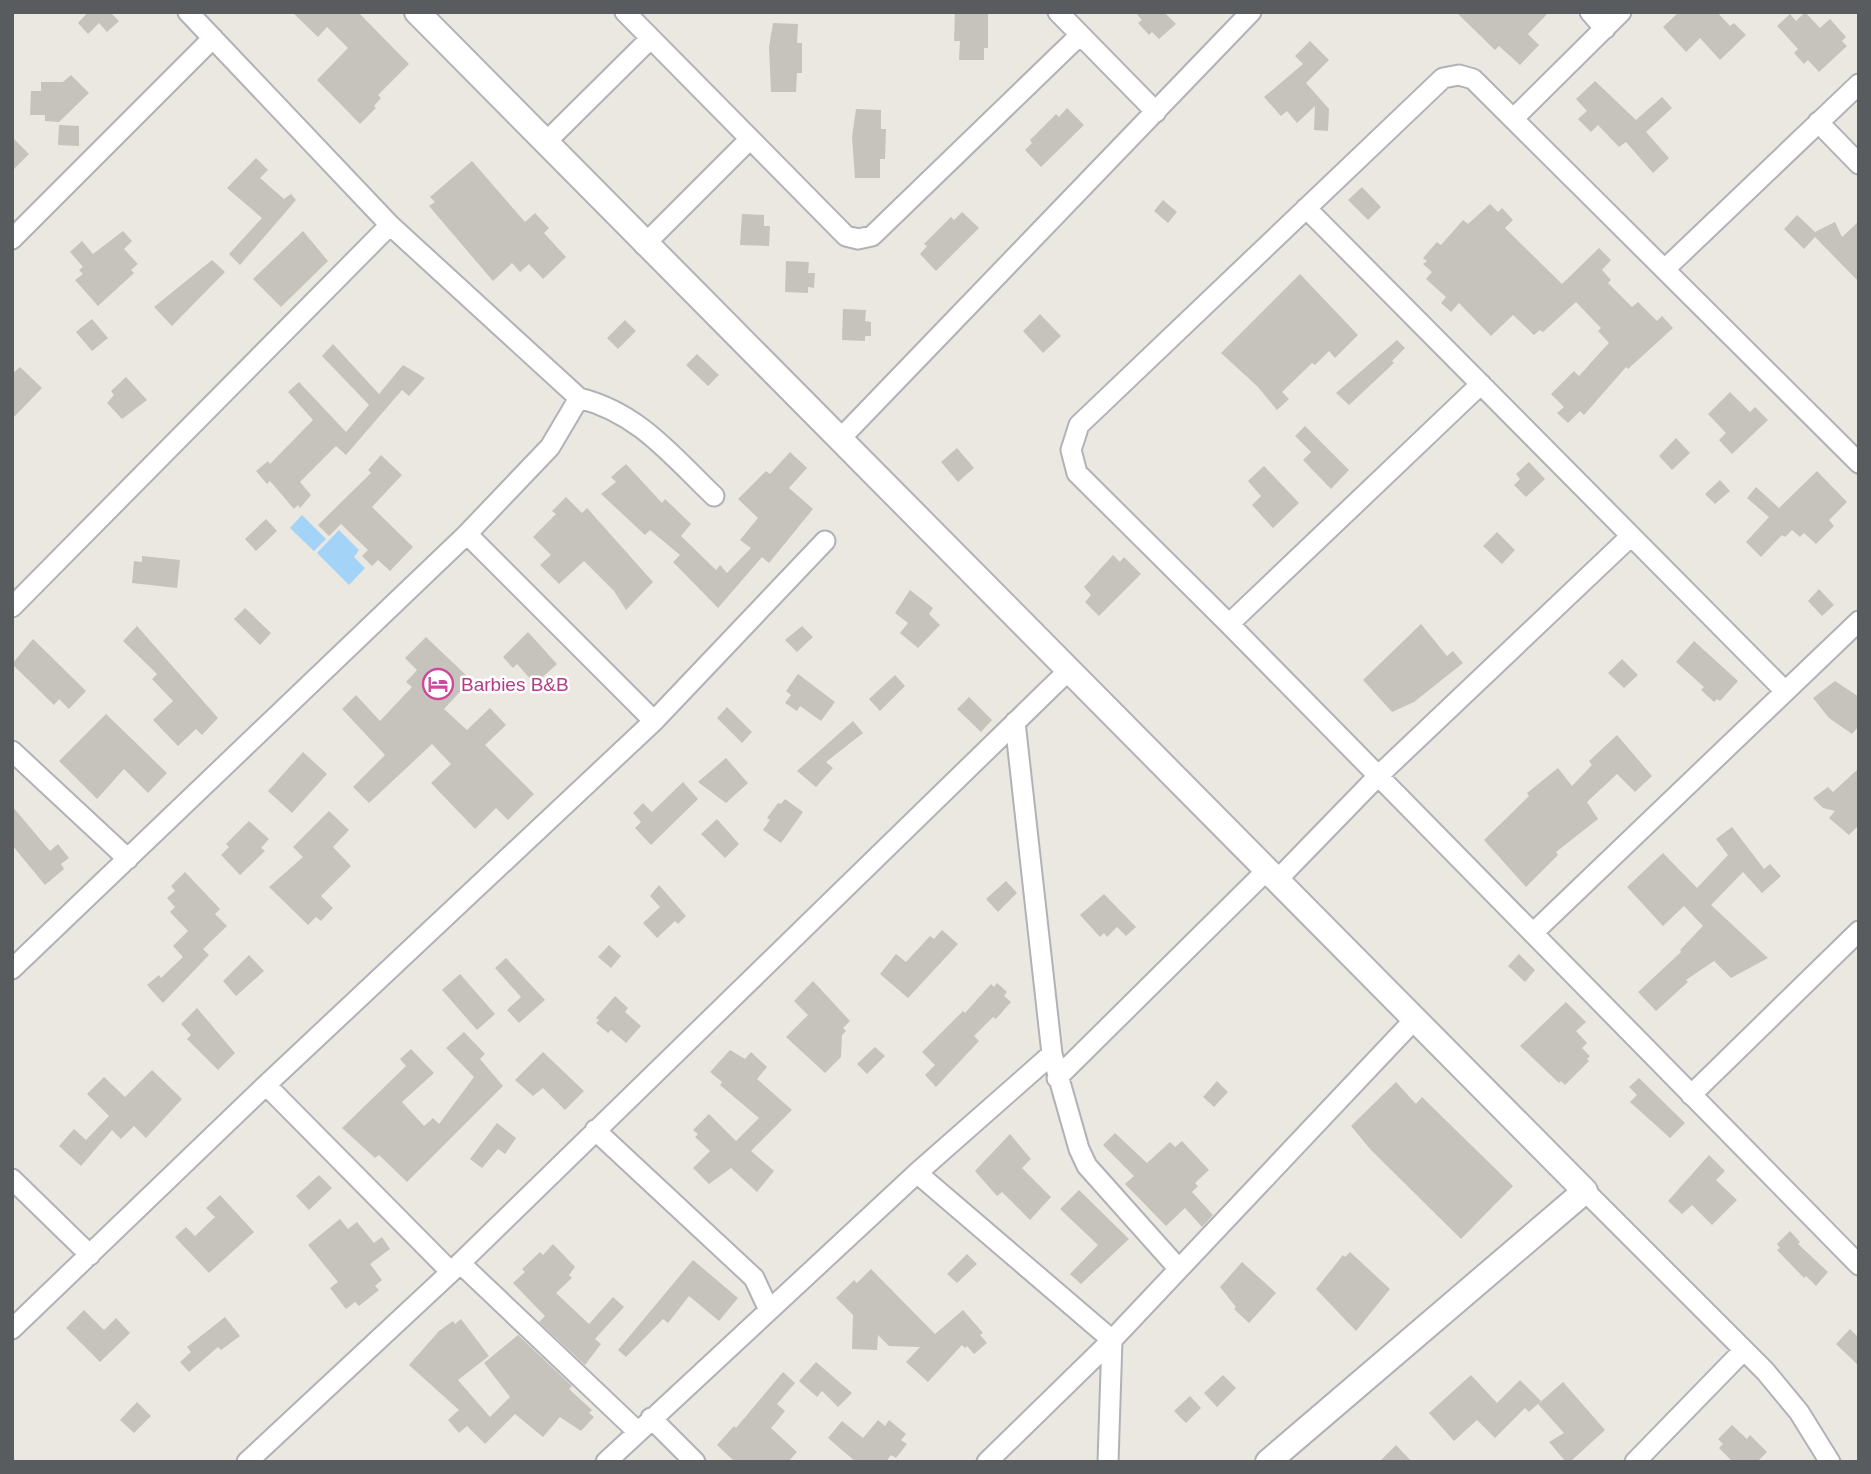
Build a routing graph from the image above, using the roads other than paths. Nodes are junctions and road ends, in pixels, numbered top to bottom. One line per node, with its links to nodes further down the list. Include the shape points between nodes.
1 (188, 12): 10 (street)
2 (417, 12): 17 (street)
3 (625, 12): 11 (street)
4 (1058, 12): 9 (street)
5 (1590, 12): 8 (street)
6 (1621, 12): 8 (street)
7 (1241, 16): 13 (street)
8 (1605, 29): 14 (street)
9 (1080, 35): 13 (street); 16 (street, via 865,239 846,236)
10 (213, 38): 20 (street); 21 (street)
11 (650, 39): 16 (street); 17 (street)
12 (1859, 83): 15 (street)
13 (1156, 112): 26 (street)
14 (1513, 119): 19 (street, via 1473,79 1459,75 1443,78); 23 (street)
15 (1818, 122): 18 (street); 23 (street)
16 (750, 139): 22 (street)
17 (545, 143): 22 (street)
18 (1859, 164)
19 (1306, 208): 24 (street); 34 (street, via 1079,425 1071,450 1077,473)
20 (390, 225): 25 (street); 32 (street)
21 (12, 239)
22 (645, 245): 26 (street)
23 (1665, 269): 27 (street)
24 (1481, 384): 30 (street); 34 (street)
25 (579, 398): 28 (street, via 637,422); 29 (street, via 550,447)
26 (841, 438): 35 (street)
27 (1859, 463)
28 (714, 496)
29 (467, 534): 37 (street); 41 (street)
30 (1630, 536): 36 (street); 40 (street)
31 (825, 541): 37 (street)
32 (12, 607)
33 (1859, 621): 36 (street)
34 (1230, 624): 40 (street)
35 (1070, 668): 38 (street); 42 (street)
36 (1785, 691): 44 (street)
37 (654, 721): 49 (street)
38 (1015, 722): 47 (street); 51 (street)
39 (12, 751): 41 (street)
40 (1378, 776): 42 (street); 44 (street)
41 (128, 859): 45 (street)
42 (1273, 874): 46 (street); 48 (street)
43 (1859, 931): 50 (street)
44 (1533, 933): 50 (street)
45 (12, 969)
46 (1416, 1019): 54 (street); 58 (street)
47 (1052, 1054): 48 (street); 52 (street)
48 (1057, 1078): 58 (street, via 1087,1166)
49 (266, 1085): 55 (street); 57 (street)
50 (1691, 1095): 56 (street)
51 (595, 1130): 57 (street); 59 (street)
52 (917, 1173): 60 (street); 63 (street)
53 (12, 1179): 55 (street)
54 (1585, 1191): 64 (street); 71 (street)
55 (90, 1255): 62 (street)
56 (1859, 1265)
57 (455, 1267): 65 (street); 66 (street)
58 (1178, 1268): 63 (street)
59 (754, 1278): 60 (street); 61 (street)
60 (794, 1286): 61 (street)
61 (769, 1310): 65 (street)
62 (12, 1329)
63 (1112, 1340): 69 (street); 70 (street)
64 (1744, 1350): 72 (street); 73 (street, via 1799,1412)
65 (644, 1424): 67 (street); 68 (street)
66 (247, 1462)
67 (606, 1462)
68 (695, 1462)
69 (987, 1462)
70 (1108, 1462)
71 (1268, 1462)
72 (1635, 1462)
73 (1830, 1462)

